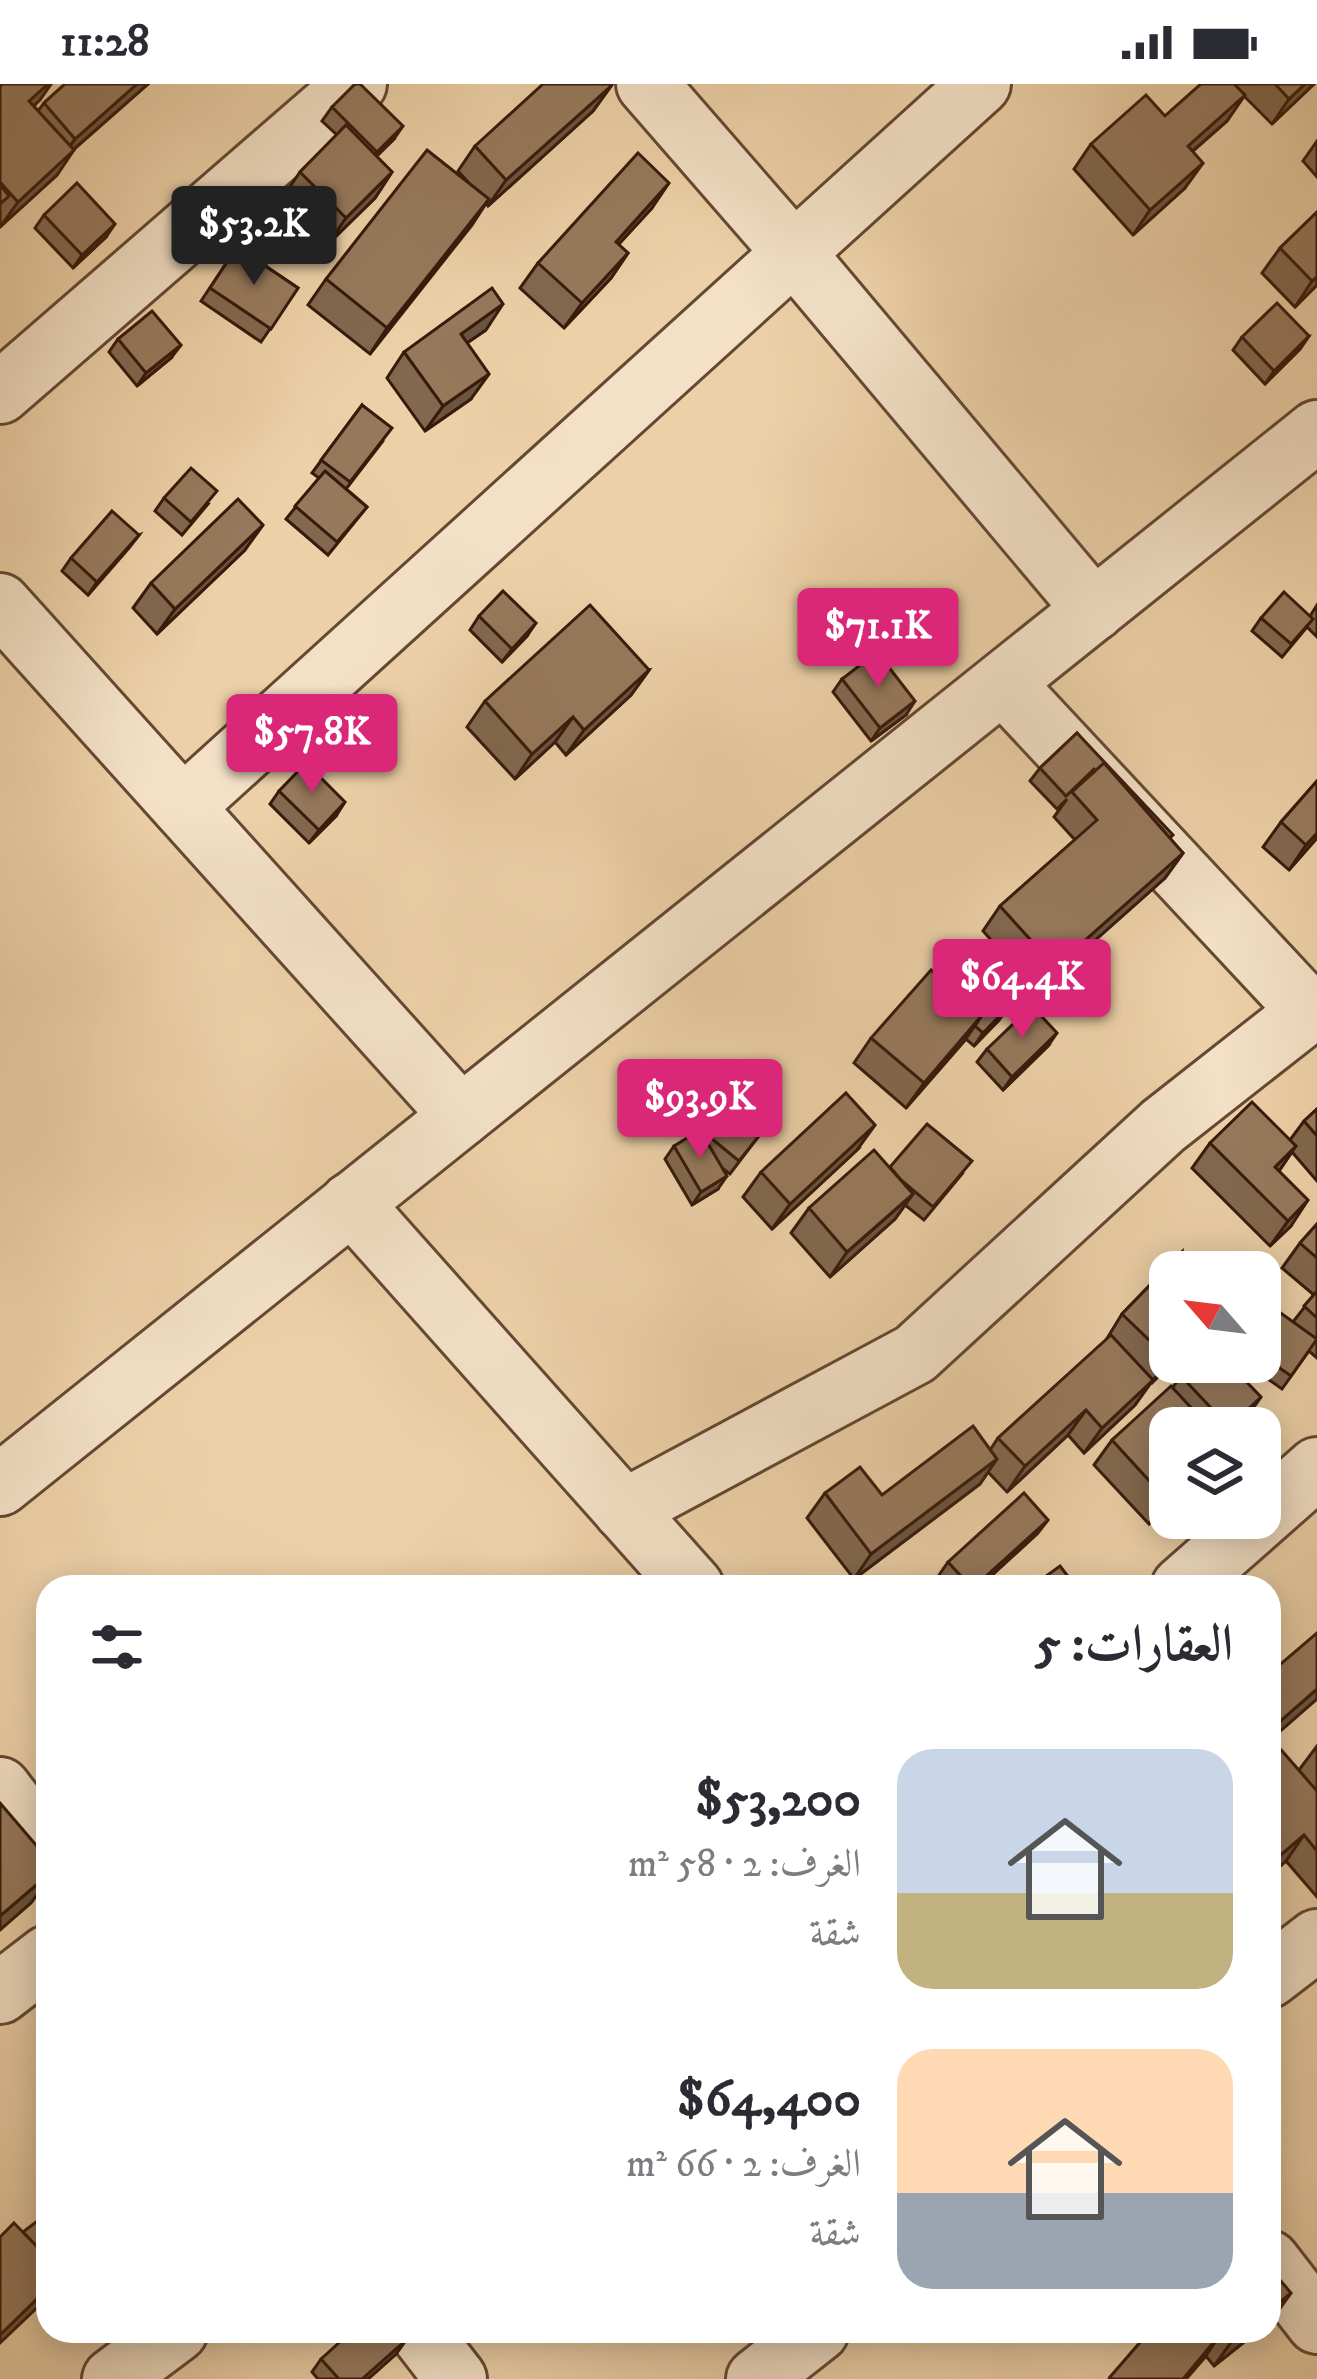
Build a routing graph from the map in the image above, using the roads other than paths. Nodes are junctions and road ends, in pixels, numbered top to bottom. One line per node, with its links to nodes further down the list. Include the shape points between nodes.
1 (356, 84): 5 (street)
2 (647, 84): 4 (street)
3 (980, 84): 4 (street)
4 (794, 253): 8 (street); 10 (street)
5 (0, 393)
6 (1317, 431): 8 (street)
7 (0, 604): 10 (street)
8 (1094, 610): 9 (street)
9 (1003, 682): 11 (street); 12 (street)
10 (183, 807): 12 (street)
11 (1313, 1008): 16 (street, via 1163,1126 915,1354)
12 (461, 1116): 13 (street)
13 (352, 1203): 15 (street); 16 (street)
14 (1317, 1468): 18 (street)
15 (0, 1485)
16 (624, 1510): 17 (street)
17 (682, 1575)
18 (1196, 1575)
19 (0, 1788): 20 (street)
20 (36, 1835)
21 (1317, 1940): 23 (street)
22 (36, 1965): 24 (street)
23 (1281, 1968)
24 (0, 1993)
25 (1281, 2276): 26 (street)
26 (1317, 2323)
27 (161, 2343): 30 (street)
28 (428, 2343): 31 (street)
29 (803, 2343): 32 (street)
30 (113, 2379)
31 (456, 2379)
32 (757, 2379)

